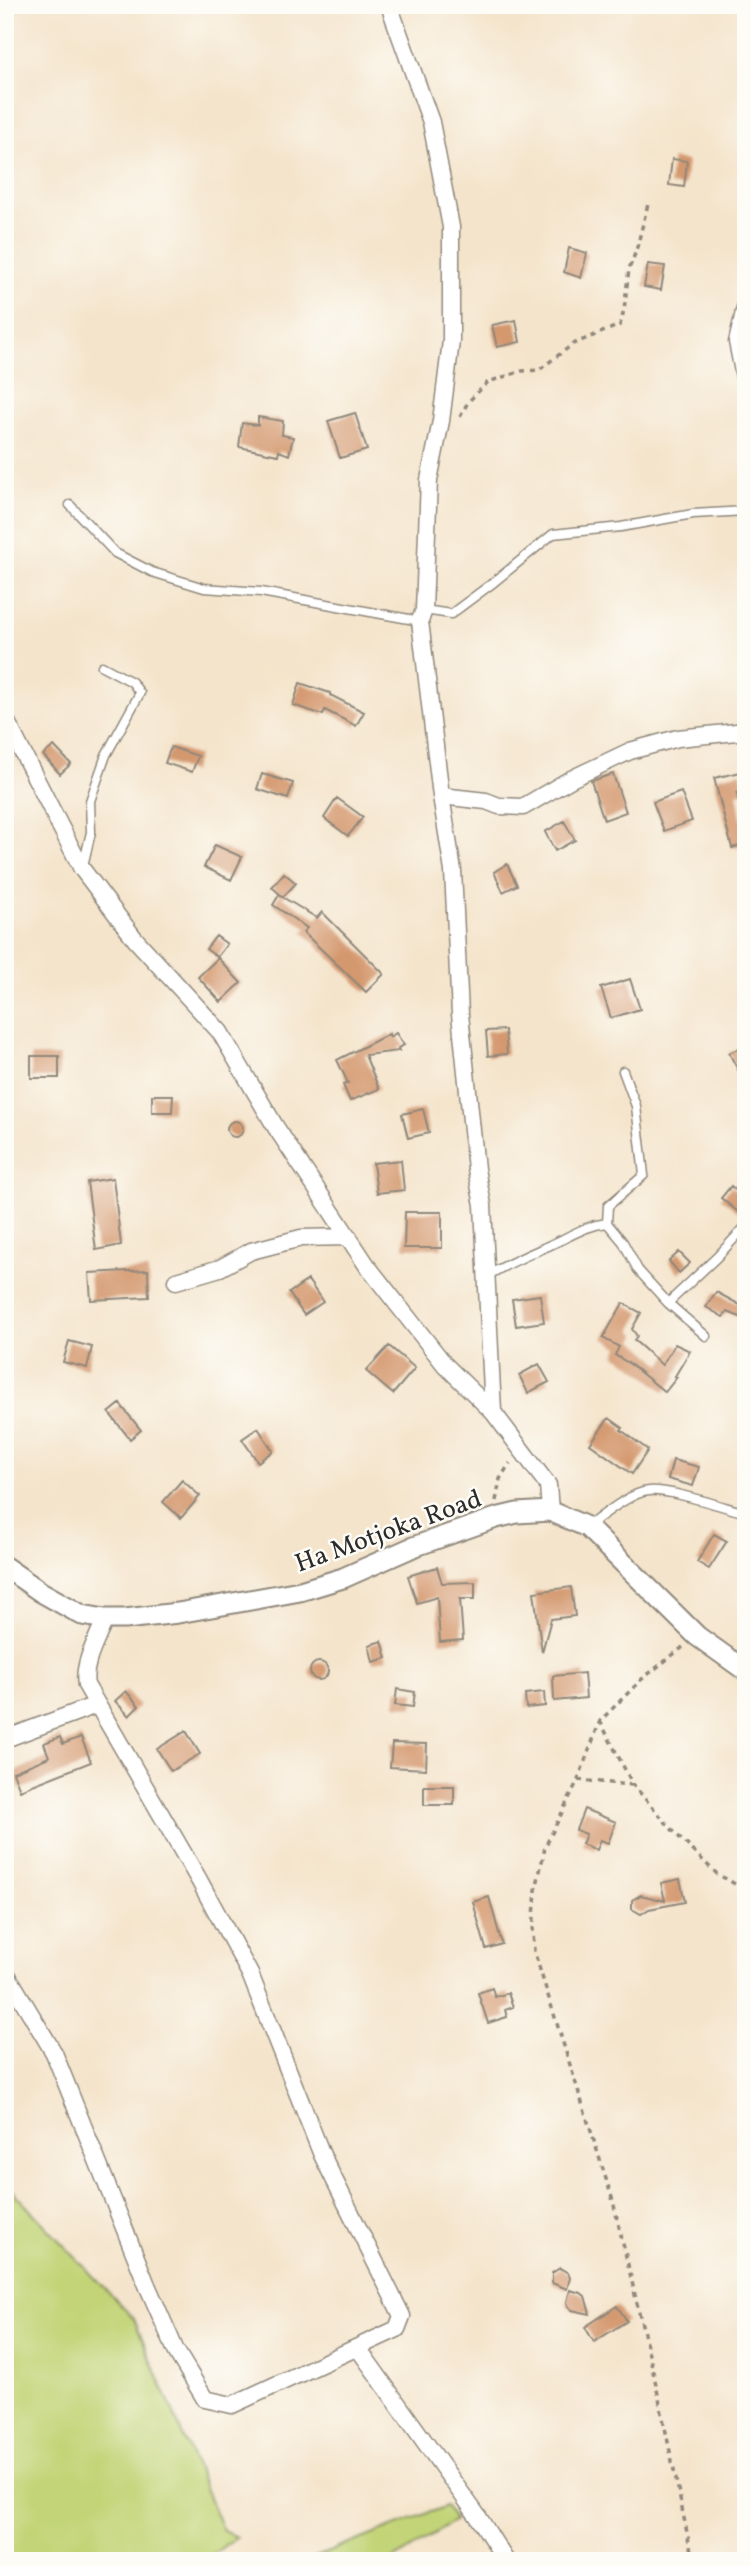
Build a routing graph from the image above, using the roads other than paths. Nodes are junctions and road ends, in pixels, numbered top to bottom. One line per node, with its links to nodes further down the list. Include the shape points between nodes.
1 (389, 5): 6 (street, via 431,122 451,227 451,341 429,480)
2 (746, 251): 3 (lane, via 733,342)
3 (746, 407)
4 (70, 505): 6 (lane, via 115,554 152,572 204,588)
5 (746, 511): 6 (lane, via 553,534 451,614)
6 (422, 616): 10 (street)
7 (102, 666): 11 (lane, via 132,682 139,693 106,755 90,801 91,832)
8 (5, 718): 11 (street)
9 (746, 731): 10 (street, via 678,738 630,751 523,807)
10 (441, 796): 16 (street, via 453,871 460,1014 475,1169 483,1205)
11 (82, 869): 15 (street, via 135,939 220,1031 275,1126)
12 (623, 1071): 13 (lane, via 636,1107 644,1175 608,1206)
13 (607, 1223): 16 (lane, via 588,1225); 18 (lane, via 638,1270)
14 (746, 1226): 18 (lane)
15 (349, 1237): 17 (street, via 301,1238 251,1251 220,1268); 20 (street, via 444,1364)
16 (486, 1276): 20 (street)
17 (176, 1282)
18 (668, 1303): 19 (lane)
19 (706, 1336)
20 (493, 1412): 21 (street, via 548,1485)
21 (550, 1511): 23 (street, Ha Motjoka Road); 25 (street, Ha Motjoka Road, via 496,1518 300,1591 178,1613)
22 (746, 1513): 23 (lane, via 647,1491)
23 (587, 1527): 26 (street, Ha Motjoka Road, via 698,1636)
24 (5, 1566): 25 (street, Ha Motjoka Road, via 66,1608)
25 (105, 1619): 27 (street, via 83,1671)
26 (746, 1671)
27 (96, 1705): 28 (street); 30 (street, via 250,1974 322,2155 402,2316 397,2329)
28 (5, 1739)
29 (5, 1971): 30 (street, via 54,2053 147,2285 176,2351 205,2399 232,2405)
30 (358, 2348): 31 (street)
31 (506, 2561)

